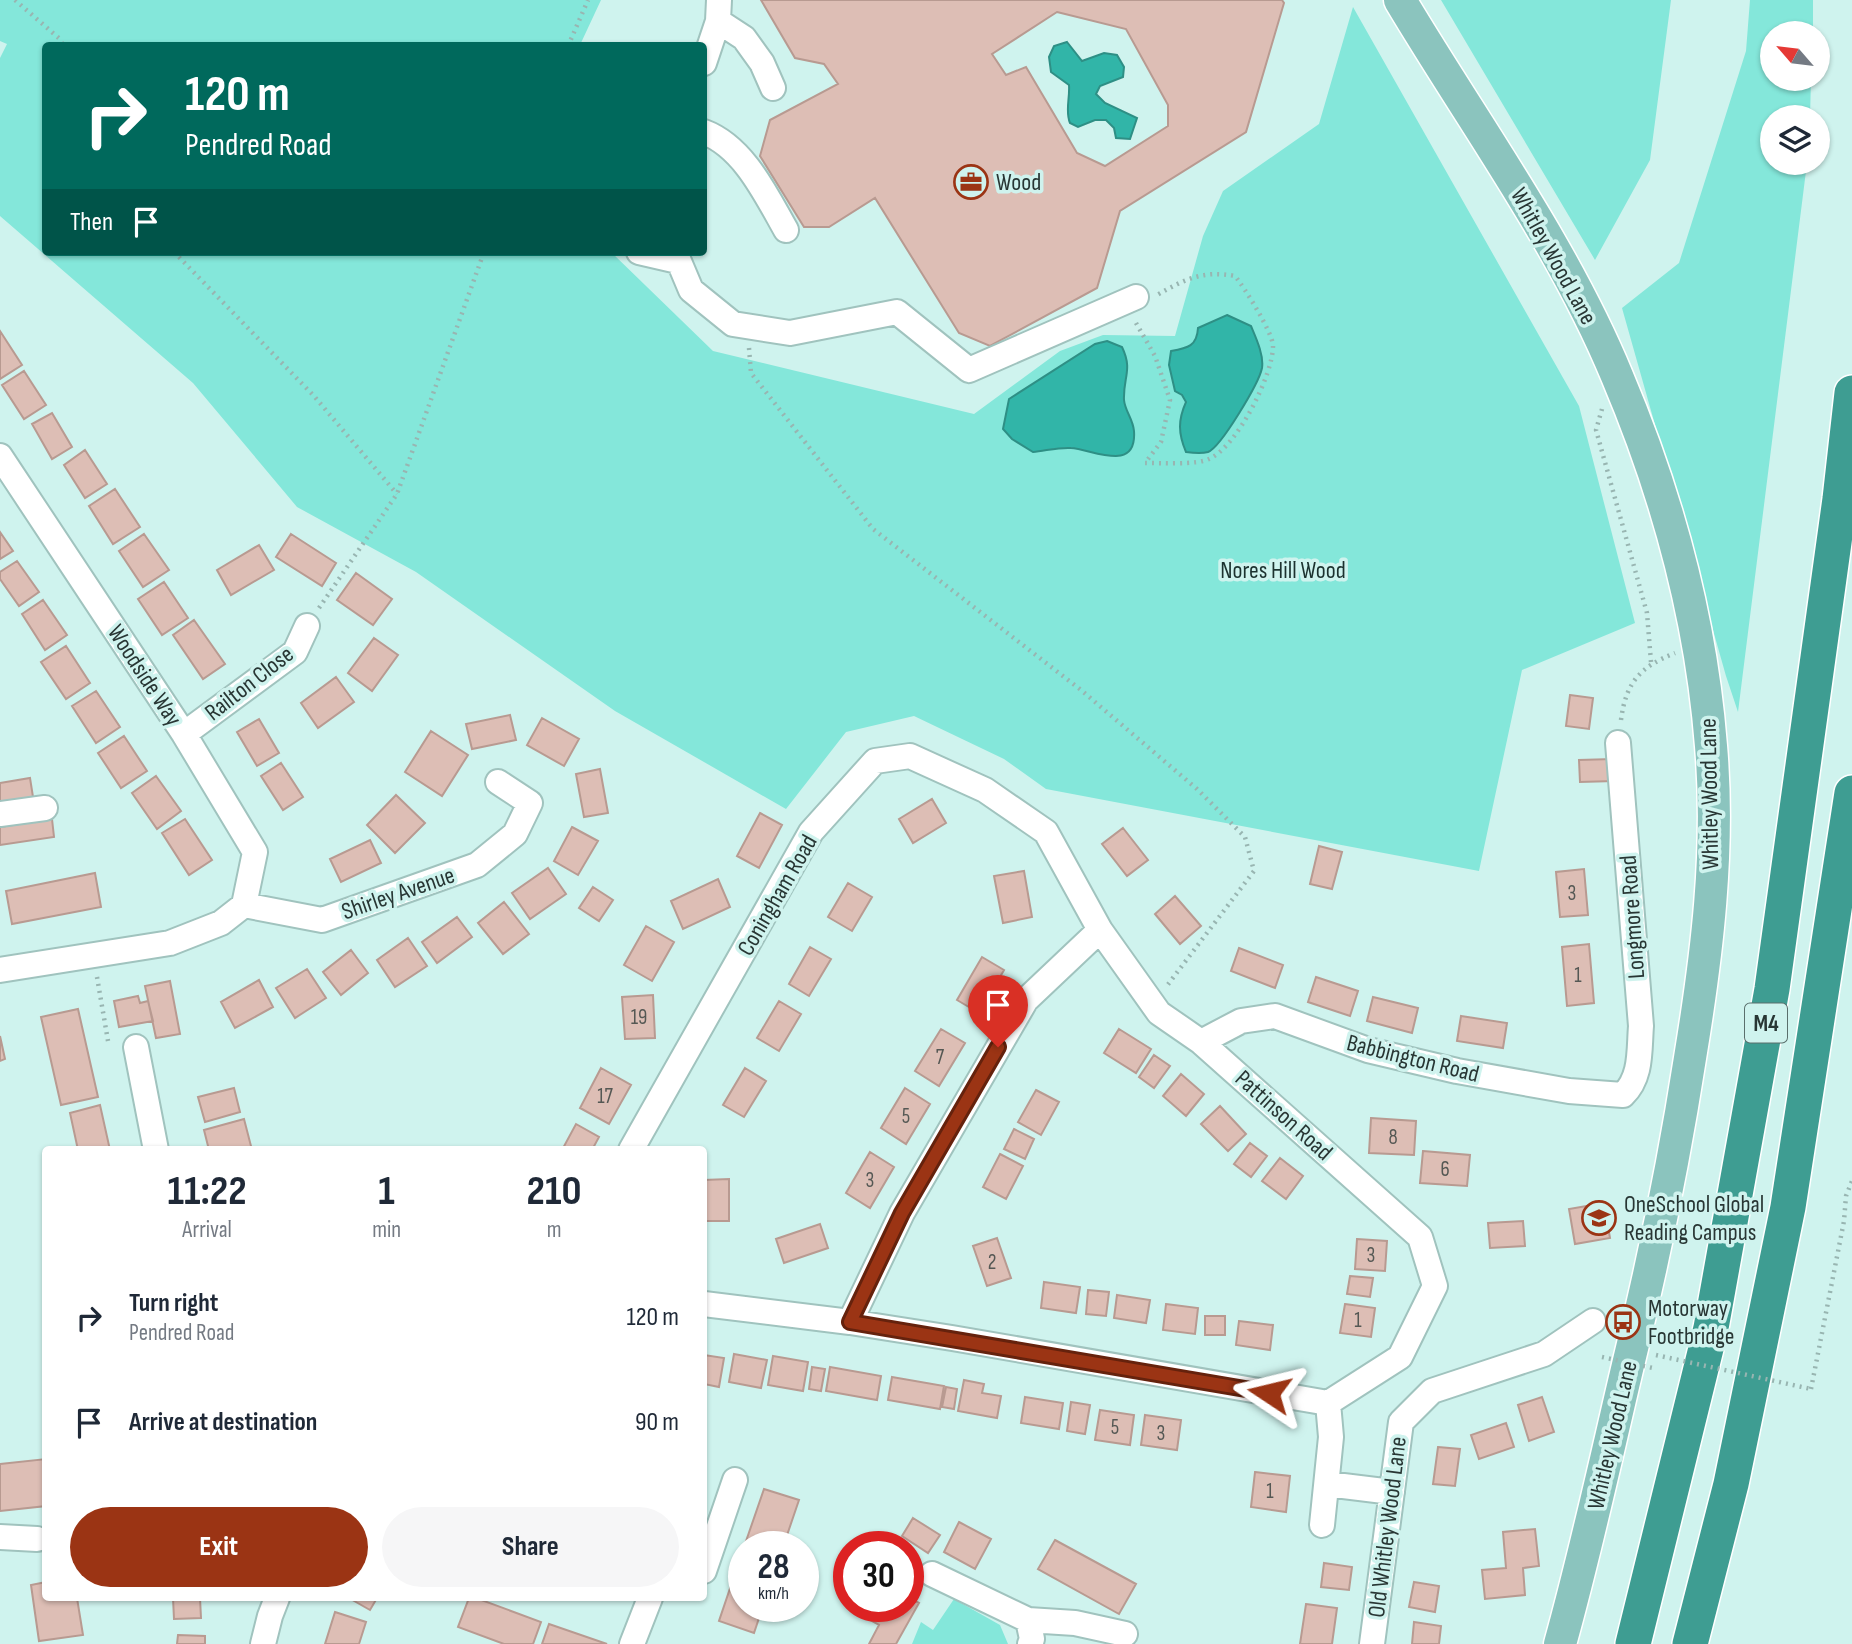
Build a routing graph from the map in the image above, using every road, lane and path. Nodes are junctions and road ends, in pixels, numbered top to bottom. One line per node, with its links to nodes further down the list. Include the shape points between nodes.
1 (15, 0): 5 (path)
2 (589, 0): 6 (path)
3 (1400, 0): 62 (main road, Whitley Wood Lane, via 1538,222 1615,372 1668,514 1698,644 1708,714 1713,821 1709,930 1700,997 1643,1307)
4 (718, 10): 7 (street); 8 (street, via 762,63)
5 (62, 42)
6 (570, 42)
7 (707, 52)
8 (773, 88)
9 (707, 133): 10 (street, via 738,156)
10 (786, 230)
11 (178, 256): 19 (path, via 314,396)
12 (483, 256): 19 (path)
13 (677, 256): 15 (street, via 691,290 733,324)
14 (1131, 301): 14 (path, via 1170,400 1161,442 1145,463 1209,460 1238,434 1264,383 1273,344 1250,295 1235,276 1214,272); 15 (street, via 969,370 897,312 790,333)
15 (747, 327): 32 (path, via 751,373 873,528 1081,690 1197,789 1245,837 1254,871)
16 (1852, 393): 63 (highway, M4, via 1772,989 1711,1328)
17 (1604, 404): 22 (path, via 1596,430 1647,613 1651,662 1624,699)
18 (0, 456): 21 (street, Woodside Way)
19 (397, 494): 20 (path)
20 (307, 626): 21 (street, Railton Close, via 295,652)
21 (184, 734): 28 (street, Woodside Way, via 255,852)
22 (1618, 743): 36 (street, Longmore Road, via 1641,1026 1638,1069)
23 (498, 782): 28 (street, Shirley Avenue, via 530,803 515,834 478,865 322,920)
24 (1852, 793): 64 (highway, M4, via 1788,1207 1731,1484)
25 (45, 808): 26 (street)
26 (0, 814)
27 (1027, 819): 29 (street, Pattinson Road, via 1046,832); 38 (street, Coningham Road, via 985,790 909,756 875,761 811,832)
28 (244, 905): 30 (street, via 221,923 170,943)
29 (1100, 930): 32 (street, Pattinson Road); 42 (street, via 1026,1000 902,1213)
30 (0, 970)
31 (96, 972): 33 (path)
32 (1153, 1004): 34 (street, Pattinson Road)
33 (108, 1041)
34 (1202, 1042): 36 (street, Babbington Road, via 1241,1021 1275,1016 1368,1050 1520,1084 1623,1095); 46 (street, Pattinson Road, via 1420,1237 1435,1286 1400,1357)
35 (136, 1047): 37 (street)
36 (1630, 1088)
37 (155, 1146)
38 (633, 1146)
39 (1852, 1181): 43 (path, bridge, via 1811,1389)
40 (707, 1304): 42 (street)
41 (1593, 1321): 49 (street, Old Whitley Wood Lane, via 1544,1354 1432,1391 1401,1422)
42 (850, 1322): 46 (street)
43 (1656, 1354)
44 (1602, 1357): 45 (path, bridge)
45 (1653, 1368)
46 (1328, 1404): 48 (street)
47 (735, 1480): 53 (street)
48 (1328, 1484): 49 (street); 50 (street)
49 (1392, 1492): 61 (street, Old Whitley Wood Lane)
50 (1322, 1525)
51 (0, 1537): 52 (street)
52 (37, 1539)
53 (707, 1562)
54 (932, 1574): 57 (street)
55 (276, 1601): 59 (street)
56 (649, 1601): 60 (street)
57 (1029, 1632): 58 (street, via 1075,1623)
58 (1125, 1634)
59 (263, 1644)
60 (632, 1644)
61 (1372, 1644)
62 (1560, 1644)
63 (1633, 1644)
64 (1690, 1644)

